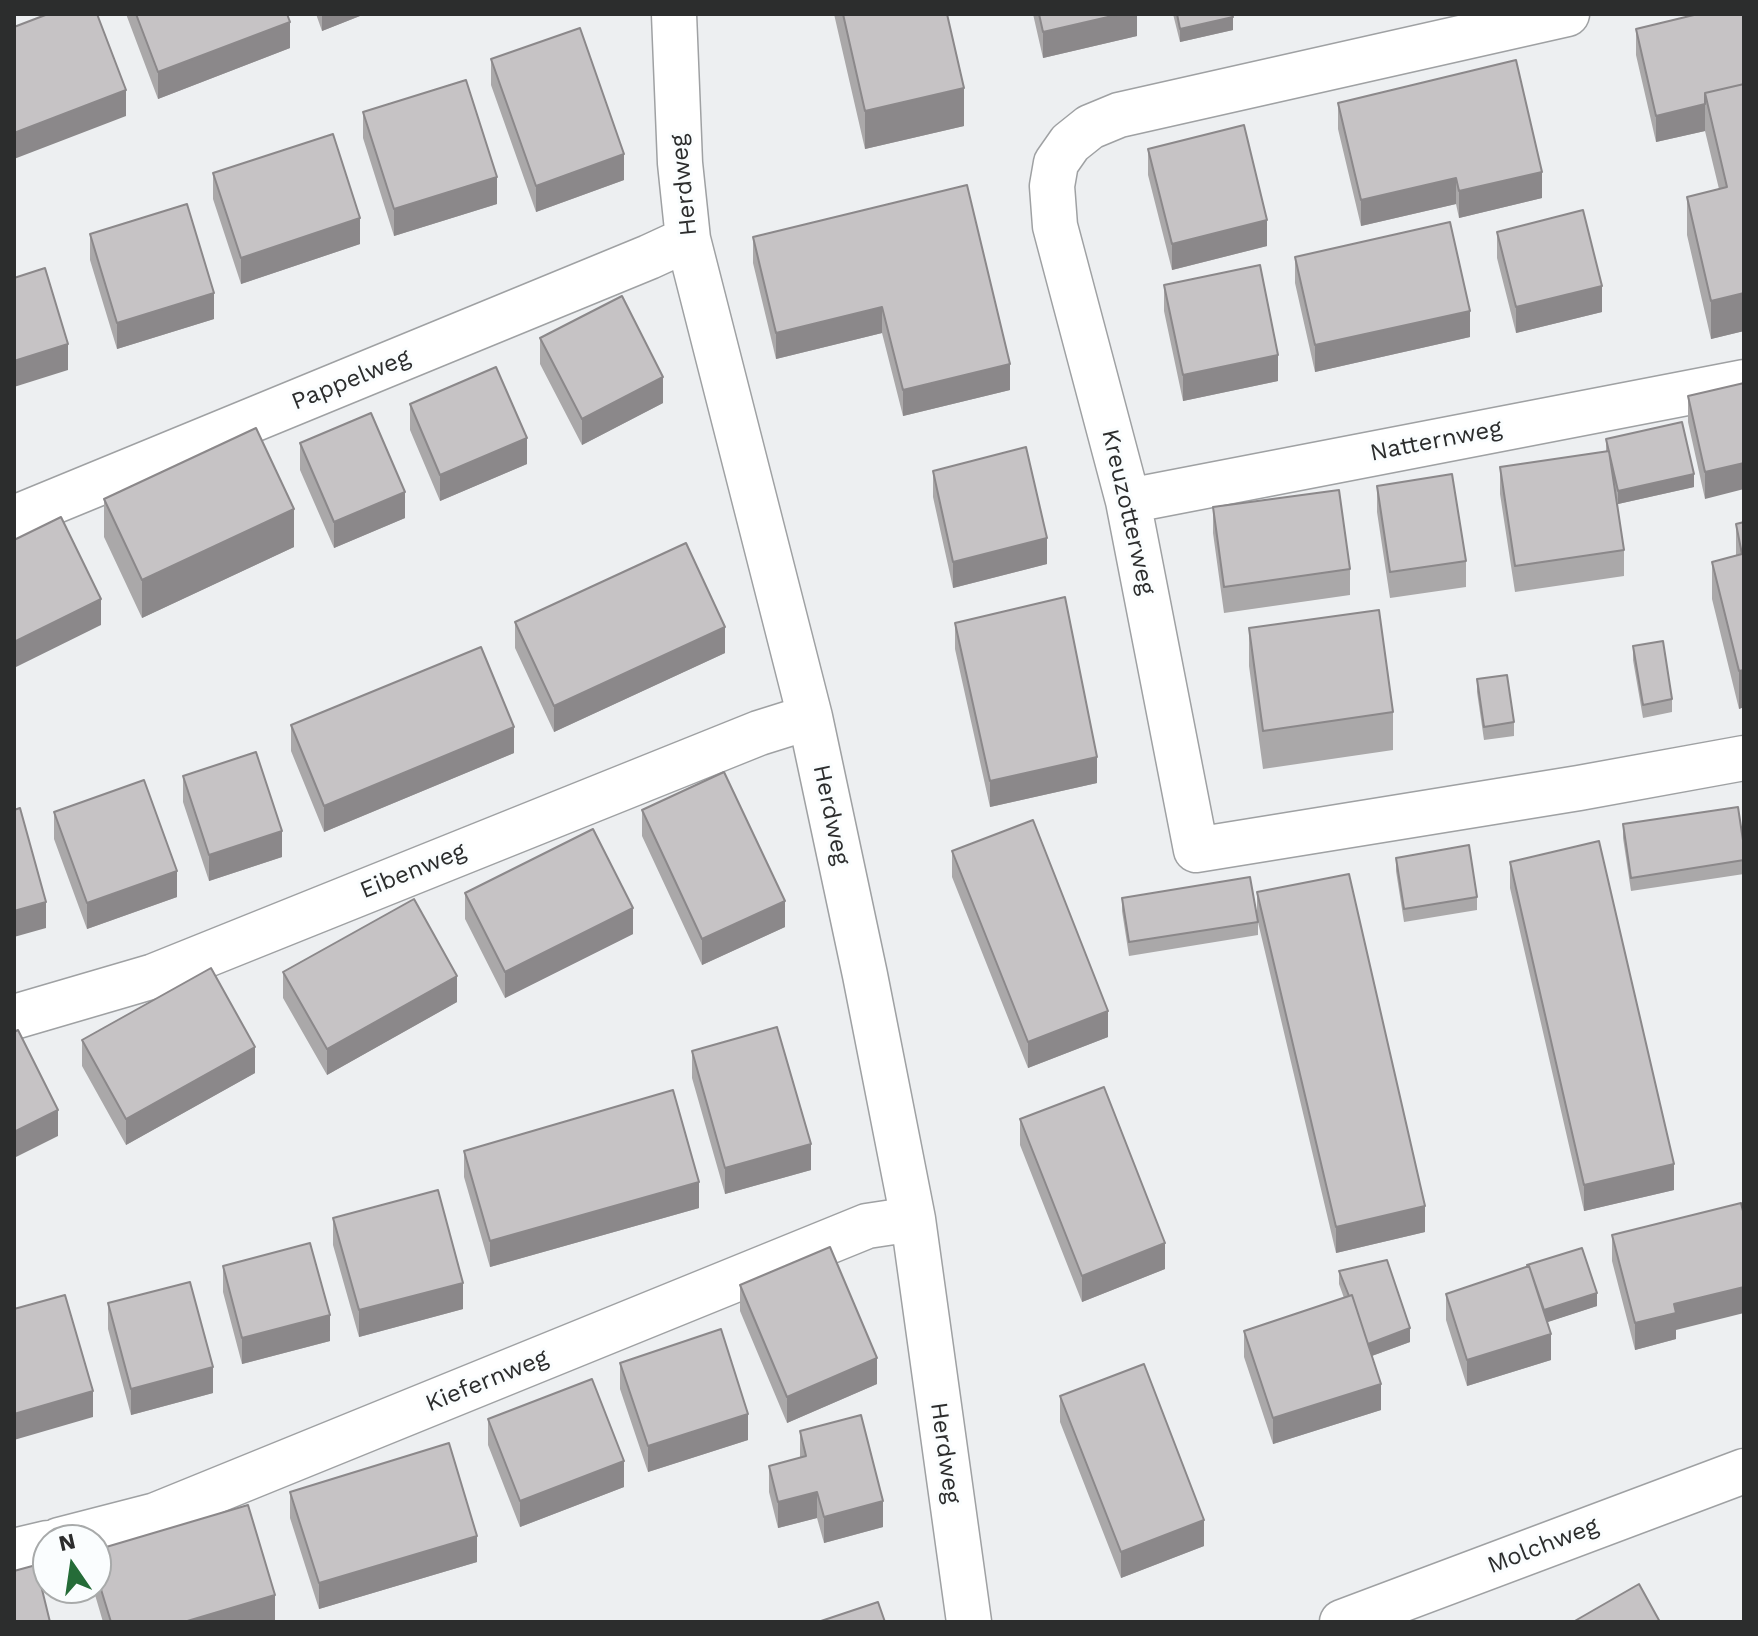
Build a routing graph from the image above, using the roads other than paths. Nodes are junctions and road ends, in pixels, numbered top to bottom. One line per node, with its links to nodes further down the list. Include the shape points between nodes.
1 (674, 14): 3 (street, Herdweg)
2 (1567, 14): 5 (street, Kreuzotterweg, via 1119,115 1070,143 1056,163 1055,226)
3 (688, 239): 6 (street, Pappelweg); 7 (street, Herdweg)
4 (1744, 382): 5 (street, Natternweg)
5 (1128, 501): 8 (street, Kreuzotterweg, via 1196,850)
6 (14, 518)
7 (810, 717): 9 (street, Eibenweg, via 744,738 154,976); 10 (street, Herdweg)
8 (1744, 758)
9 (14, 1017)
10 (913, 1219): 12 (street, Kiefernweg, via 867,1226 156,1515); 13 (street, Herdweg)
11 (1744, 1471): 14 (street, Molchweg)
12 (112, 1526)
13 (969, 1622)
14 (1342, 1622)

